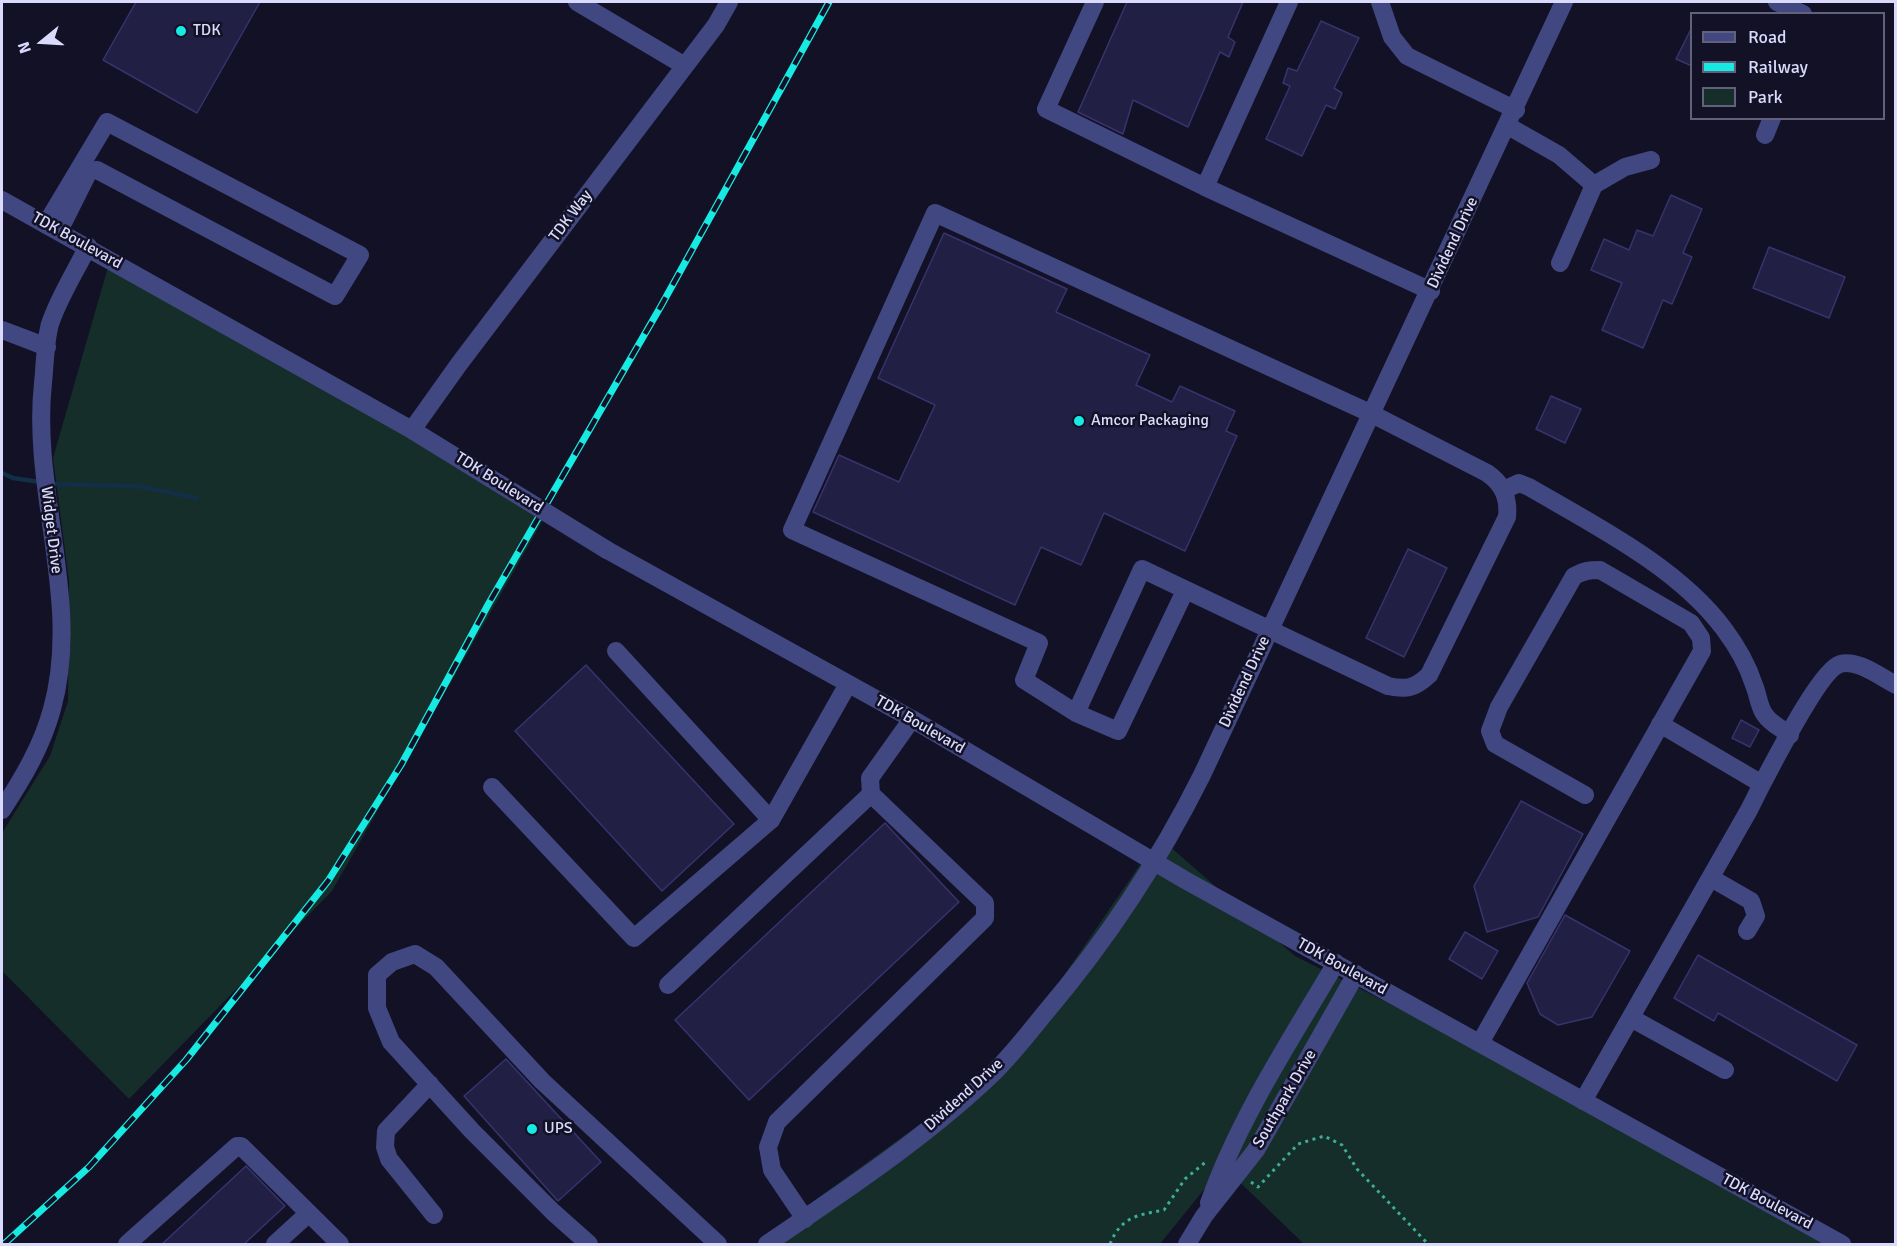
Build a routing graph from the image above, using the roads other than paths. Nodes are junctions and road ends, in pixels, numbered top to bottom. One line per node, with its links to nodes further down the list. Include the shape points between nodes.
1 (577, 2): 9 (street)
2 (729, 2): 9 (street, TDK Way)
3 (1095, 2): 13 (street, via 1046,109)
4 (1289, 2): 13 (street)
5 (1380, 2): 10 (street, via 1392,37 1407,56)
6 (1564, 2): 10 (street, Dividend Drive)
7 (1777, 2): 8 (street)
8 (1799, 12)
9 (685, 66): 22 (street, TDK Way)
10 (1512, 118): 12 (street); 18 (street, Dividend Drive)
11 (1651, 160): 12 (street, via 1624,167)
12 (1594, 185): 17 (street)
13 (1205, 187): 18 (street)
14 (4, 208): 15 (street, TDK Boulevard)
15 (53, 227): 15 (street, via 89,171 97,170 335,296 360,255 107,122); 16 (street, TDK Boulevard)
16 (88, 246): 20 (street, Widget Drive, via 50,325); 22 (street, TDK Boulevard)
17 (1560, 263)
18 (1431, 291): 21 (street, Dividend Drive)
19 (2, 330): 20 (street)
20 (47, 347): 37 (street, Widget Drive, via 39,439 61,629 57,684 45,729 26,773)
21 (1372, 414): 23 (street, via 1487,473); 25 (street, Dividend Drive); 29 (street, via 935,213 792,530 1039,643 1024,680)
22 (412, 430): 27 (street, TDK Boulevard, bridge, via 608,550)
23 (1504, 490): 25 (street, via 1507,517 1429,675 1417,685 1388,686); 32 (street, via 1519,483 1529,487 1599,528 1694,596 1724,629 1739,653 1754,682 1764,715)
24 (1185, 591): 25 (street); 29 (street, via 1118,730); 29 (street, via 1142,569)
25 (1270, 629): 39 (street, Dividend Drive, via 1202,775)
26 (616, 651): 38 (street)
27 (848, 684): 30 (street, TDK Boulevard); 38 (street)
28 (1896, 685): 32 (street, via 1859,666 1842,663 1831,669)
29 (1076, 713)
30 (912, 719): 35 (street, via 870,778); 39 (street, TDK Boulevard)
31 (1660, 724): 33 (street); 36 (street, via 1702,651 1696,628 1600,570 1582,571 1574,576 1498,707 1490,731 1496,744); 46 (street)
32 (1790, 735): 33 (street)
33 (1762, 784): 40 (street)
34 (492, 787): 38 (street, via 634,938)
35 (871, 794): 44 (street); 53 (street, via 985,903 985,918 777,1122 768,1147 772,1170)
36 (1585, 795)
37 (2, 810)
38 (771, 820)
39 (1154, 862): 42 (street, TDK Boulevard); 53 (street, Dividend Drive, via 1117,922 989,1078 903,1149)
40 (1711, 878): 41 (street, via 1751,901 1756,916); 45 (street)
41 (1747, 931)
42 (1336, 963): 43 (street, TDK Boulevard); 50 (street, Southpark Drive, via 1278,1061)
43 (1356, 975): 46 (street, TDK Boulevard); 50 (street, Southpark Drive, via 1256,1150)
44 (668, 985)
45 (1630, 1018): 47 (street); 49 (street)
46 (1480, 1043): 49 (street, TDK Boulevard)
47 (1725, 1070)
48 (430, 1084): 52 (street, via 386,1131 385,1147 389,1159); 57 (street, via 536,1196); 58 (street, via 392,1042 377,1008 377,975 392,962 415,954 436,967 542,1081)
49 (1583, 1101): 61 (street, TDK Boulevard)
50 (1231, 1169): 60 (street, Southpark Drive)
51 (309, 1213): 54 (street, via 237,1146); 55 (street); 56 (street)
52 (434, 1215)
53 (805, 1218): 59 (street, Dividend Drive)
54 (127, 1245)
55 (274, 1245)
56 (340, 1245)
57 (589, 1245)
58 (718, 1245)
59 (767, 1245)
60 (1187, 1245)
61 (1842, 1245)

